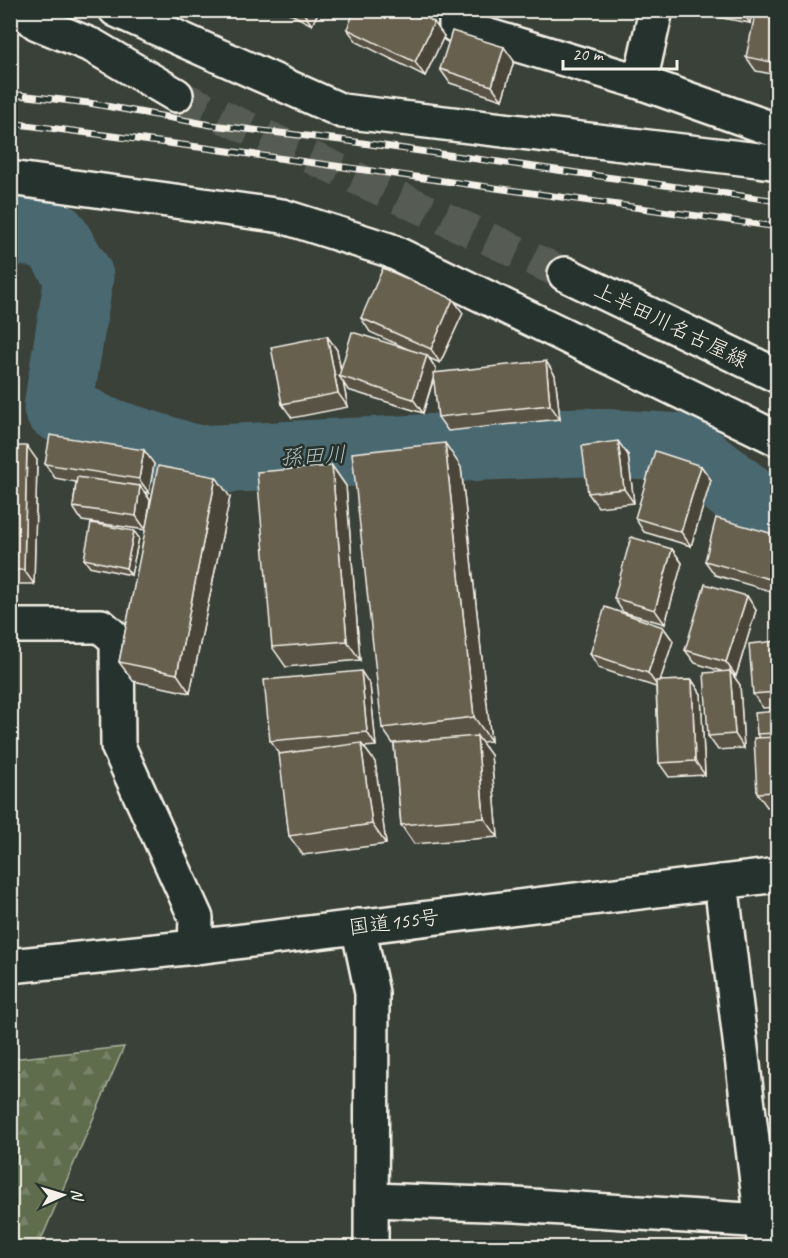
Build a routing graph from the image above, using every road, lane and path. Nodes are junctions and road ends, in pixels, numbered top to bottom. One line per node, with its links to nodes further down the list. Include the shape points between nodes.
1 (20, 10): 6 (main road, via 37,23 93,46)
2 (116, 10): 8 (main road, via 342,111)
3 (456, 10): 5 (main road, via 456,26)
4 (656, 10): 5 (main road)
5 (640, 82): 7 (main road)
6 (176, 95)
7 (777, 131)
8 (771, 153)
9 (10, 178): 12 (main road, via 282,216 389,250)
10 (566, 274): 11 (main road, 上半田川名古屋線)
11 (777, 376)
12 (777, 439)
13 (10, 626): 17 (main road, via 101,626 117,640 118,746 196,918)
14 (777, 875): 15 (main road, 国道155号)
15 (721, 882): 16 (main road, 国道155号); 20 (main road)
16 (358, 926): 17 (main road, 国道155号); 19 (main road, via 372,993)
17 (195, 947): 18 (main road, 国道155号)
18 (10, 966)
19 (372, 1200): 20 (main road, via 516,1204); 21 (main road)
20 (768, 1230)
21 (371, 1248)

